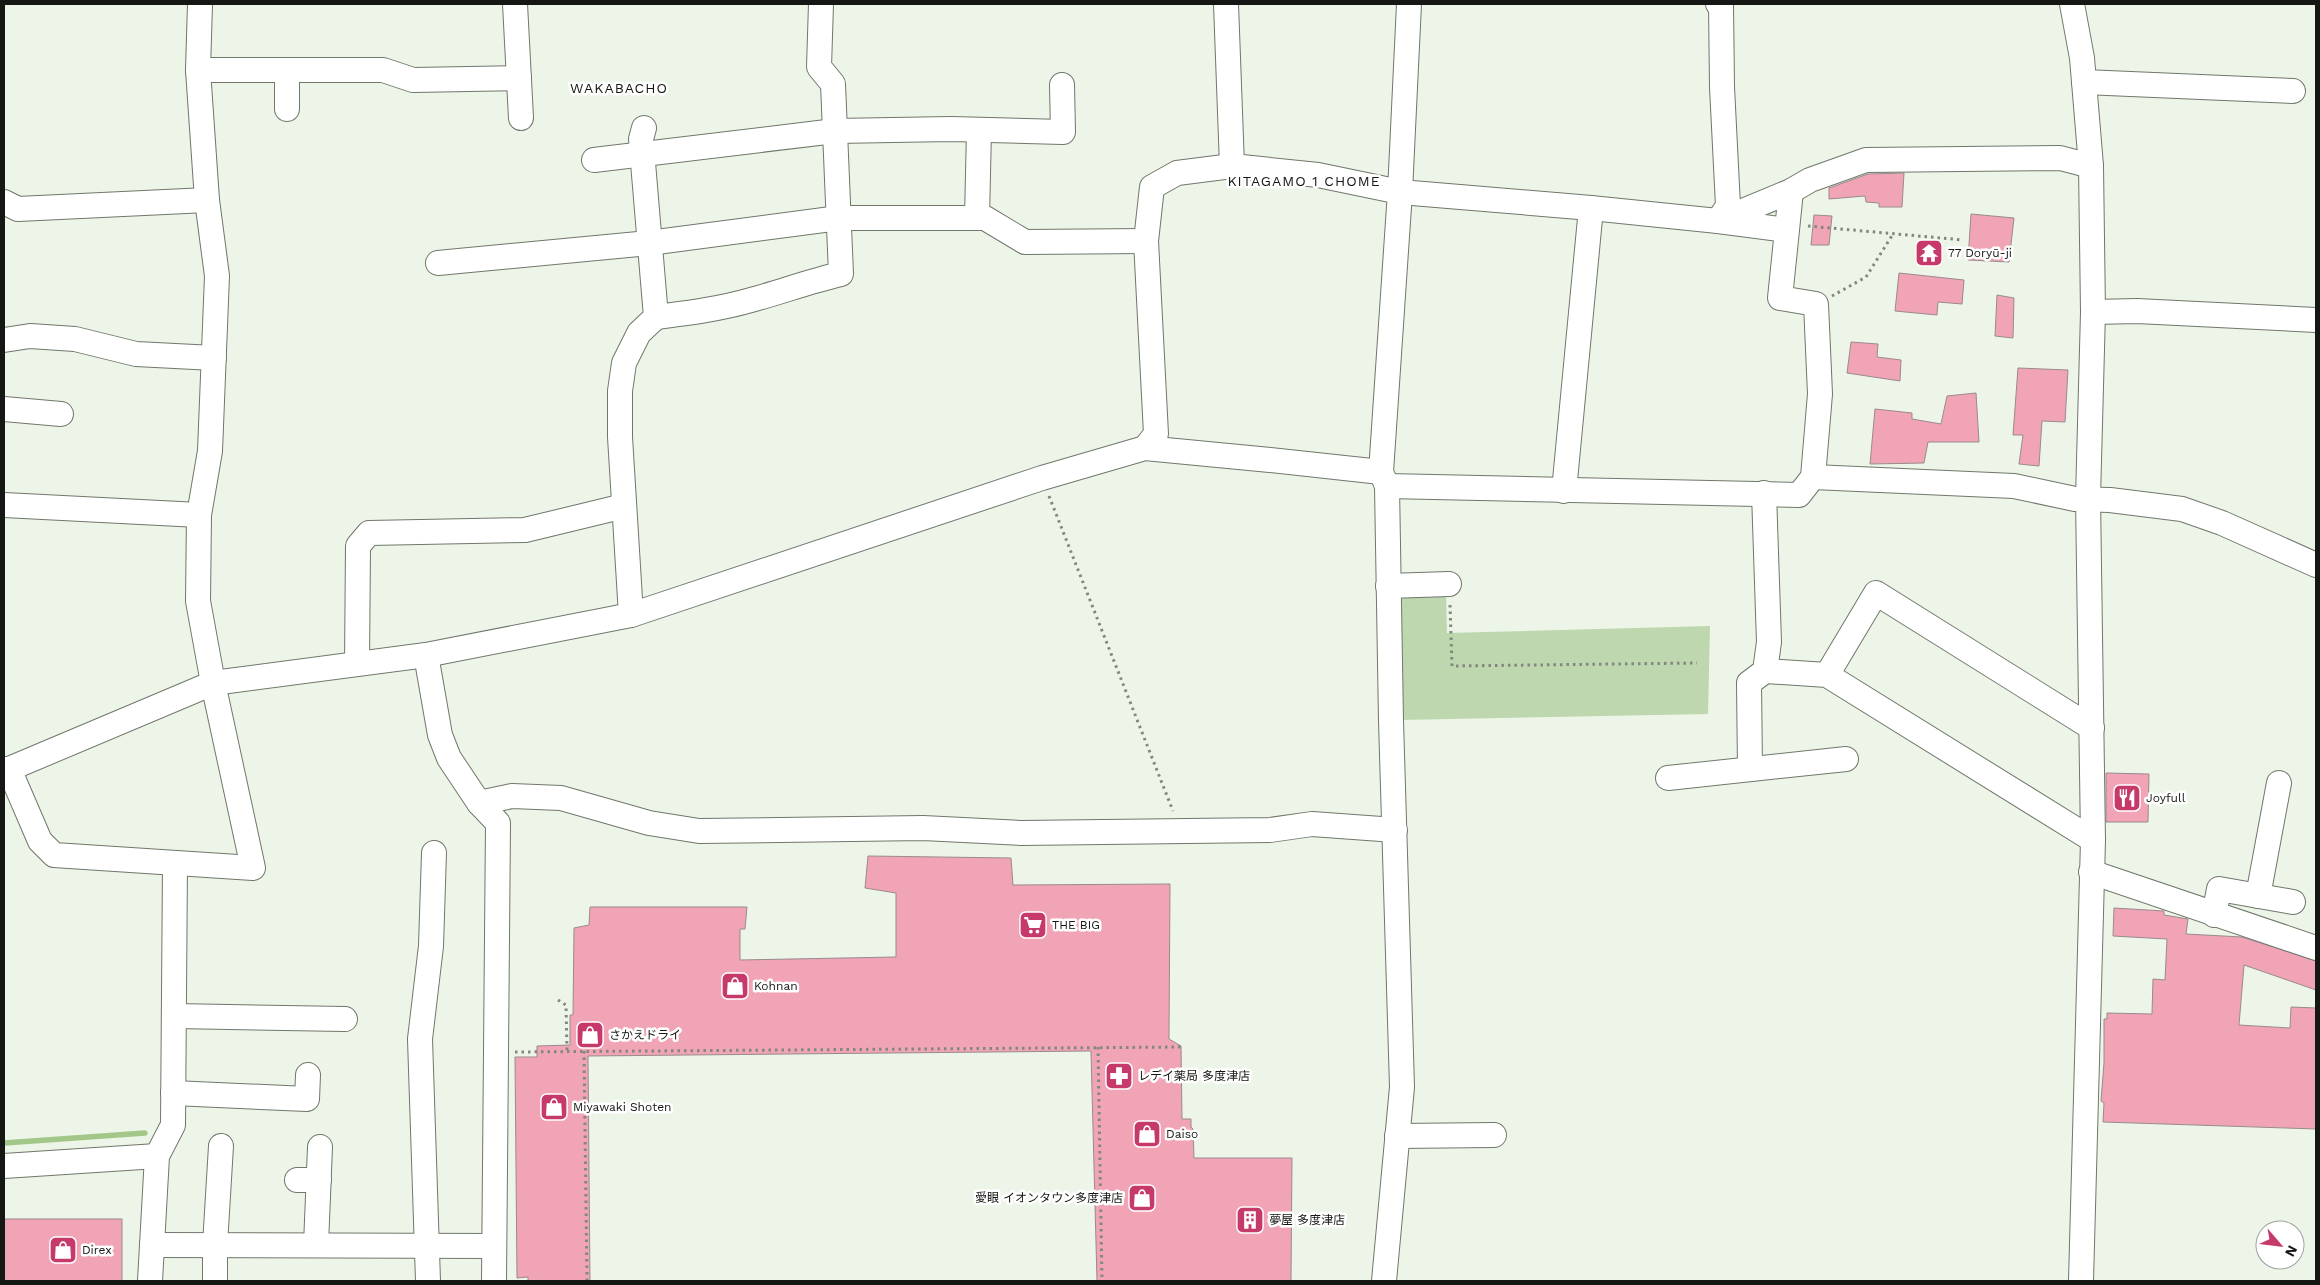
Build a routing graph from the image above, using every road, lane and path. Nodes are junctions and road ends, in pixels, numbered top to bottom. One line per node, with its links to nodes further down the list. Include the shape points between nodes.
1 (200, 4): 8 (street)
2 (515, 4): 10 (street)
3 (821, 4): 18 (street, via 819,67 833,84)
4 (1226, 4): 21 (street)
5 (1409, 4): 24 (street)
6 (1718, 4): 30 (street, via 1721,5 1728,206)
7 (2072, 4): 11 (street)
8 (198, 70): 9 (street); 25 (street)
9 (287, 70): 10 (street, via 383,70 414,80); 14 (street)
10 (519, 78): 15 (street)
11 (2084, 82): 13 (street); 22 (street)
12 (1062, 85): 17 (street, via 1063,132)
13 (2293, 91)
14 (287, 109)
15 (521, 118)
16 (644, 128): 19 (street)
17 (978, 130): 18 (street); 29 (street)
18 (835, 131): 19 (street); 28 (street)
19 (642, 154): 20 (street); 35 (street)
20 (594, 160)
21 (1232, 166): 24 (street, via 1318,175); 34 (street, via 1177,173 1152,187)
22 (2091, 166): 23 (street, via 2060,158 1866,160 1810,180); 38 (street)
23 (1791, 191): 30 (street); 31 (street)
24 (1400, 192): 27 (street); 48 (street)
25 (207, 200): 26 (street, via 18,209); 42 (street, via 217,276)
26 (4, 202)
27 (1591, 208): 30 (street); 49 (street)
28 (839, 218): 29 (street); 35 (street); 39 (street, via 840,274 751,300)
29 (977, 218): 34 (street, via 985,218 1025,242)
30 (1718, 221): 31 (street)
31 (1786, 230): 32 (path, via 1806,226); 37 (street, via 1780,298)
32 (1893, 234): 33 (path); 37 (path, via 1866,277)
33 (1962, 240)
34 (1146, 241): 45 (street, via 1156,434)
35 (649, 243): 36 (street); 39 (street)
36 (438, 263)
37 (1816, 304): 46 (street, via 1820,394)
38 (2093, 312): 40 (street, via 2137,311); 51 (street)
39 (656, 317): 53 (street, via 639,333 624,364 620,437)
40 (2316, 320)
41 (4, 340): 42 (street, via 30,336 75,339 136,354)
42 (214, 358): 54 (street, via 210,451)
43 (4, 410): 44 (street)
44 (61, 414)
45 (1145, 448): 47 (street); 48 (street, via 1270,460)
46 (1813, 477): 50 (street, via 1800,495); 51 (street, via 2014,486 2075,499)
47 (1042, 478): 58 (street); 73 (path)
48 (1384, 479): 49 (street); 57 (street)
49 (1564, 491): 50 (street)
50 (1764, 493): 62 (street, via 1769,642)
51 (2088, 498): 55 (street, via 2182,509 2222,523); 65 (street)
52 (4, 505): 54 (street)
53 (624, 506): 58 (street); 61 (street, via 525,530 369,533 358,546)
54 (199, 515): 64 (street, via 198,601)
55 (2316, 565)
56 (1449, 584): 57 (street); 60 (path, via 1452,666)
57 (1388, 586): 72 (street)
58 (631, 614): 59 (street)
59 (426, 655): 61 (street); 71 (street, via 440,735 450,758)
60 (1697, 663)
61 (357, 664): 64 (street)
62 (1765, 672): 63 (street); 68 (street, via 1750,683)
63 (1827, 674): 65 (street, via 1876,593); 74 (street)
64 (213, 683): 67 (street); 76 (street, via 253,868)
65 (2092, 728): 74 (street)
66 (1846, 759): 68 (street)
67 (6, 769): 76 (street, via 40,840 54,855)
68 (1750, 769): 69 (street)
69 (1668, 778)
70 (2280, 783): 78 (street)
71 (479, 803): 73 (street, via 512,796 561,798 649,823 699,831 923,828 1020,833); 91 (street, via 498,823)
72 (1395, 830): 73 (street, via 1312,824 1270,830); 95 (street, via 1402,1087)
73 (1180, 831)
74 (2093, 840): 77 (street)
75 (434, 854): 103 (street, via 431,946 420,1039)
76 (175, 863): 85 (street)
77 (2091, 872): 80 (street); 112 (street)
78 (2258, 896): 79 (street); 80 (street, via 2219,889)
79 (2293, 902)
80 (2214, 915): 81 (street)
81 (2316, 948)
82 (558, 1000): 83 (path, via 566,1005)
83 (566, 1012): 84 (path); 89 (path)
84 (573, 1012)
85 (174, 1016): 86 (street); 93 (street)
86 (345, 1019)
87 (1098, 1047): 88 (path); 90 (path); 110 (path)
88 (1184, 1047)
89 (567, 1051): 90 (path); 91 (path)
90 (584, 1051): 109 (path)
91 (496, 1052): 104 (street)
92 (308, 1076): 93 (street, via 307,1098)
93 (173, 1093): 98 (street, via 173,1124)
94 (1494, 1135): 95 (street)
95 (1397, 1136): 111 (street)
96 (221, 1146): 101 (street)
97 (320, 1147): 102 (street, via 308,1180)
98 (157, 1156): 99 (street); 100 (street)
99 (4, 1166)
100 (152, 1245): 101 (street); 105 (street)
101 (214, 1245): 102 (street); 106 (street)
102 (316, 1245): 103 (street)
103 (427, 1246): 104 (street); 107 (street)
104 (493, 1246): 108 (street)
105 (150, 1281)
106 (215, 1281)
107 (428, 1281)
108 (494, 1281)
109 (587, 1281)
110 (1102, 1281)
111 (1384, 1281)
112 (2081, 1281)

